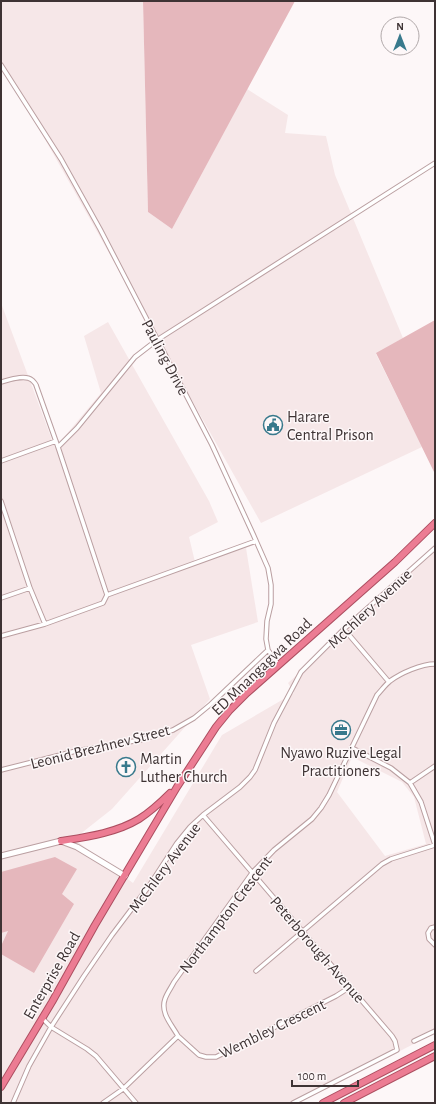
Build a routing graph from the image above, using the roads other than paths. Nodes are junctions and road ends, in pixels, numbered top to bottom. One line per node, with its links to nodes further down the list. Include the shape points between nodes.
1 (1, 66): 3 (street, Pauling Drive, via 61,159)
2 (435, 163): 3 (street)
3 (157, 340): 6 (street, via 135,357 77,428); 10 (street, Pauling Drive, via 212,445)
4 (1, 382): 5 (street, via 16,378 33,380)
5 (56, 441): 6 (street); 7 (street)
6 (58, 447): 13 (street)
7 (1, 461)
8 (1, 501): 12 (street)
9 (435, 523): 19 (highway, ED Mnangagwa Road)
10 (256, 541): 13 (street); 18 (street, Pauling Drive, via 268,568 271,585 266,639)
11 (435, 548): 16 (street, McChlery Avenue)
12 (30, 588): 14 (street); 15 (street)
13 (107, 595): 15 (street, via 103,603)
14 (1, 598)
15 (46, 624): 17 (street)
16 (344, 629): 21 (street); 27 (street, McChlery Avenue, via 301,672 274,723 250,777)
17 (1, 636)
18 (268, 650): 19 (street); 24 (street, Leonid Brezhnev Street, via 211,704 173,730 140,740 76,751)
19 (278, 664): 26 (highway, ED Mnangagwa Road, via 229,711)
20 (435, 664): 21 (street, Northampton Crescent, via 410,670)
21 (389, 682): 22 (street, Northampton Crescent, via 377,696)
22 (352, 748): 25 (street, via 391,768); 31 (street, Northampton Crescent, via 321,808)
23 (435, 766): 25 (street)
24 (1, 770)
25 (410, 783): 29 (street, via 421,802)
26 (176, 787): 28 (highway, via 153,809 125,826 89,837); 32 (highway, ED Mnangagwa Road)
27 (203, 815): 31 (street, Peterborough Avenue); 39 (street, McChlery Avenue, via 177,843)
28 (61, 841): 30 (main road); 32 (main road, via 77,847)
29 (435, 845): 34 (street, via 382,864)
30 (1, 856)
31 (252, 873): 34 (street, Peterborough Avenue); 41 (street, Northampton Crescent, via 174,982 164,1000 165,1016)
32 (125, 876): 38 (highway, Enterprise Road)
33 (435, 927): 35 (street, via 428,933 429,939)
34 (302, 932): 36 (street); 37 (street, Peterborough Avenue)
35 (435, 945)
36 (256, 971)
37 (350, 987): 41 (street, Wembley Crescent, via 216,1057 199,1055); 50 (street, Peterborough Avenue, via 392,1036 397,1050)
38 (42, 1018): 39 (street); 45 (highway, Enterprise Road)
39 (51, 1027): 46 (street, via 87,1048); 47 (street, McChlery Avenue, via 28,1066)
40 (435, 1030): 42 (street)
41 (178, 1036): 46 (street)
42 (414, 1041)
43 (435, 1045): 51 (highway)
44 (435, 1056): 52 (highway)
45 (2, 1085)
46 (123, 1089): 48 (street); 49 (street)
47 (13, 1103)
48 (103, 1103)
49 (136, 1103)
50 (293, 1103)
51 (323, 1103)
52 (344, 1103)

